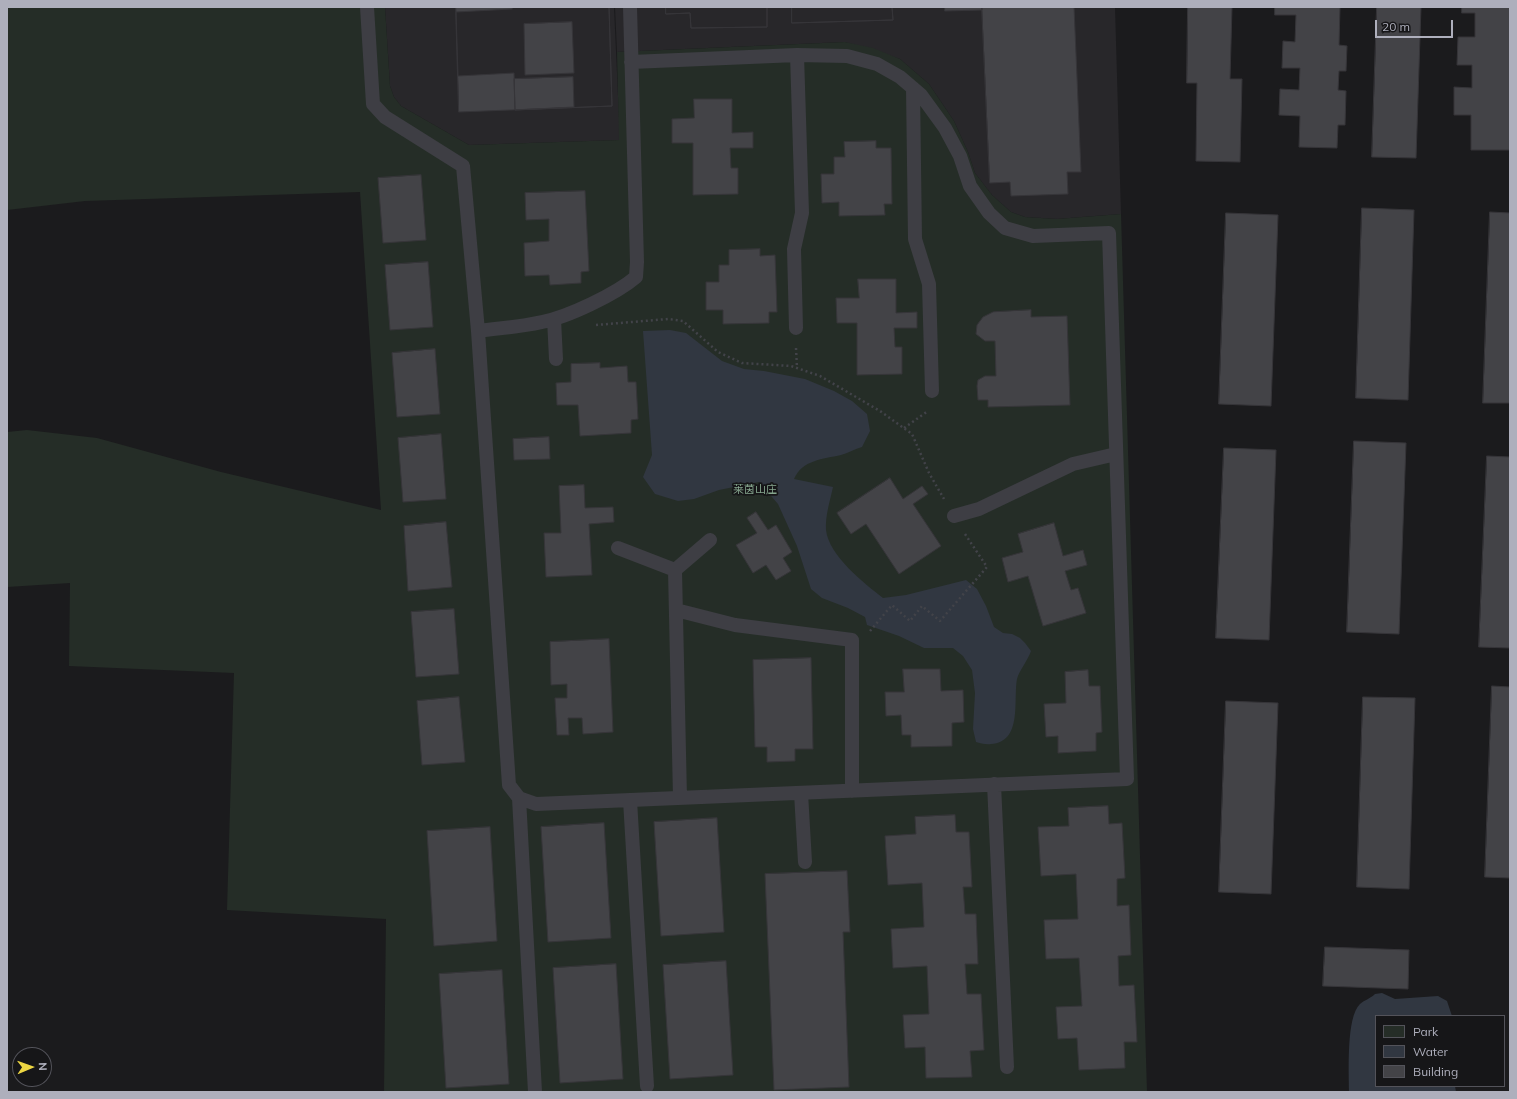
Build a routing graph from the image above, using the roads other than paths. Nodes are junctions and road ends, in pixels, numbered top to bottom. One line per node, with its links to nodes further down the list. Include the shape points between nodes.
1 (367, 7): 8 (lane, via 373,104 386,117 464,166)
2 (630, 7): 4 (lane)
3 (797, 55): 4 (lane); 5 (lane, via 847,56 877,64); 7 (lane, via 802,213 794,249)
4 (631, 62): 6 (lane, via 636,277 625,286)
5 (913, 88): 10 (lane, via 915,239 929,284); 11 (lane, via 945,128 960,156 970,186 989,213 1005,228 1033,236 1109,233)
6 (554, 319): 8 (lane); 9 (lane)
7 (796, 328)
8 (478, 331): 20 (lane, via 509,785)
9 (556, 359)
10 (932, 391)
11 (1116, 454): 12 (lane, via 1073,464 979,509); 17 (lane, via 1127,779)
12 (954, 516)
13 (710, 540): 15 (lane)
14 (618, 548): 15 (lane)
15 (675, 570): 16 (lane)
16 (676, 610): 18 (lane, via 735,625 852,640); 21 (lane)
17 (994, 784): 18 (lane); 24 (lane)
18 (852, 790): 19 (lane)
19 (801, 793): 21 (lane); 23 (lane)
20 (519, 798): 22 (lane, via 536,804); 26 (lane)
21 (680, 798): 22 (lane)
22 (630, 800): 25 (lane)
23 (805, 862)
24 (1007, 1067)
25 (647, 1086)
26 (535, 1092)

